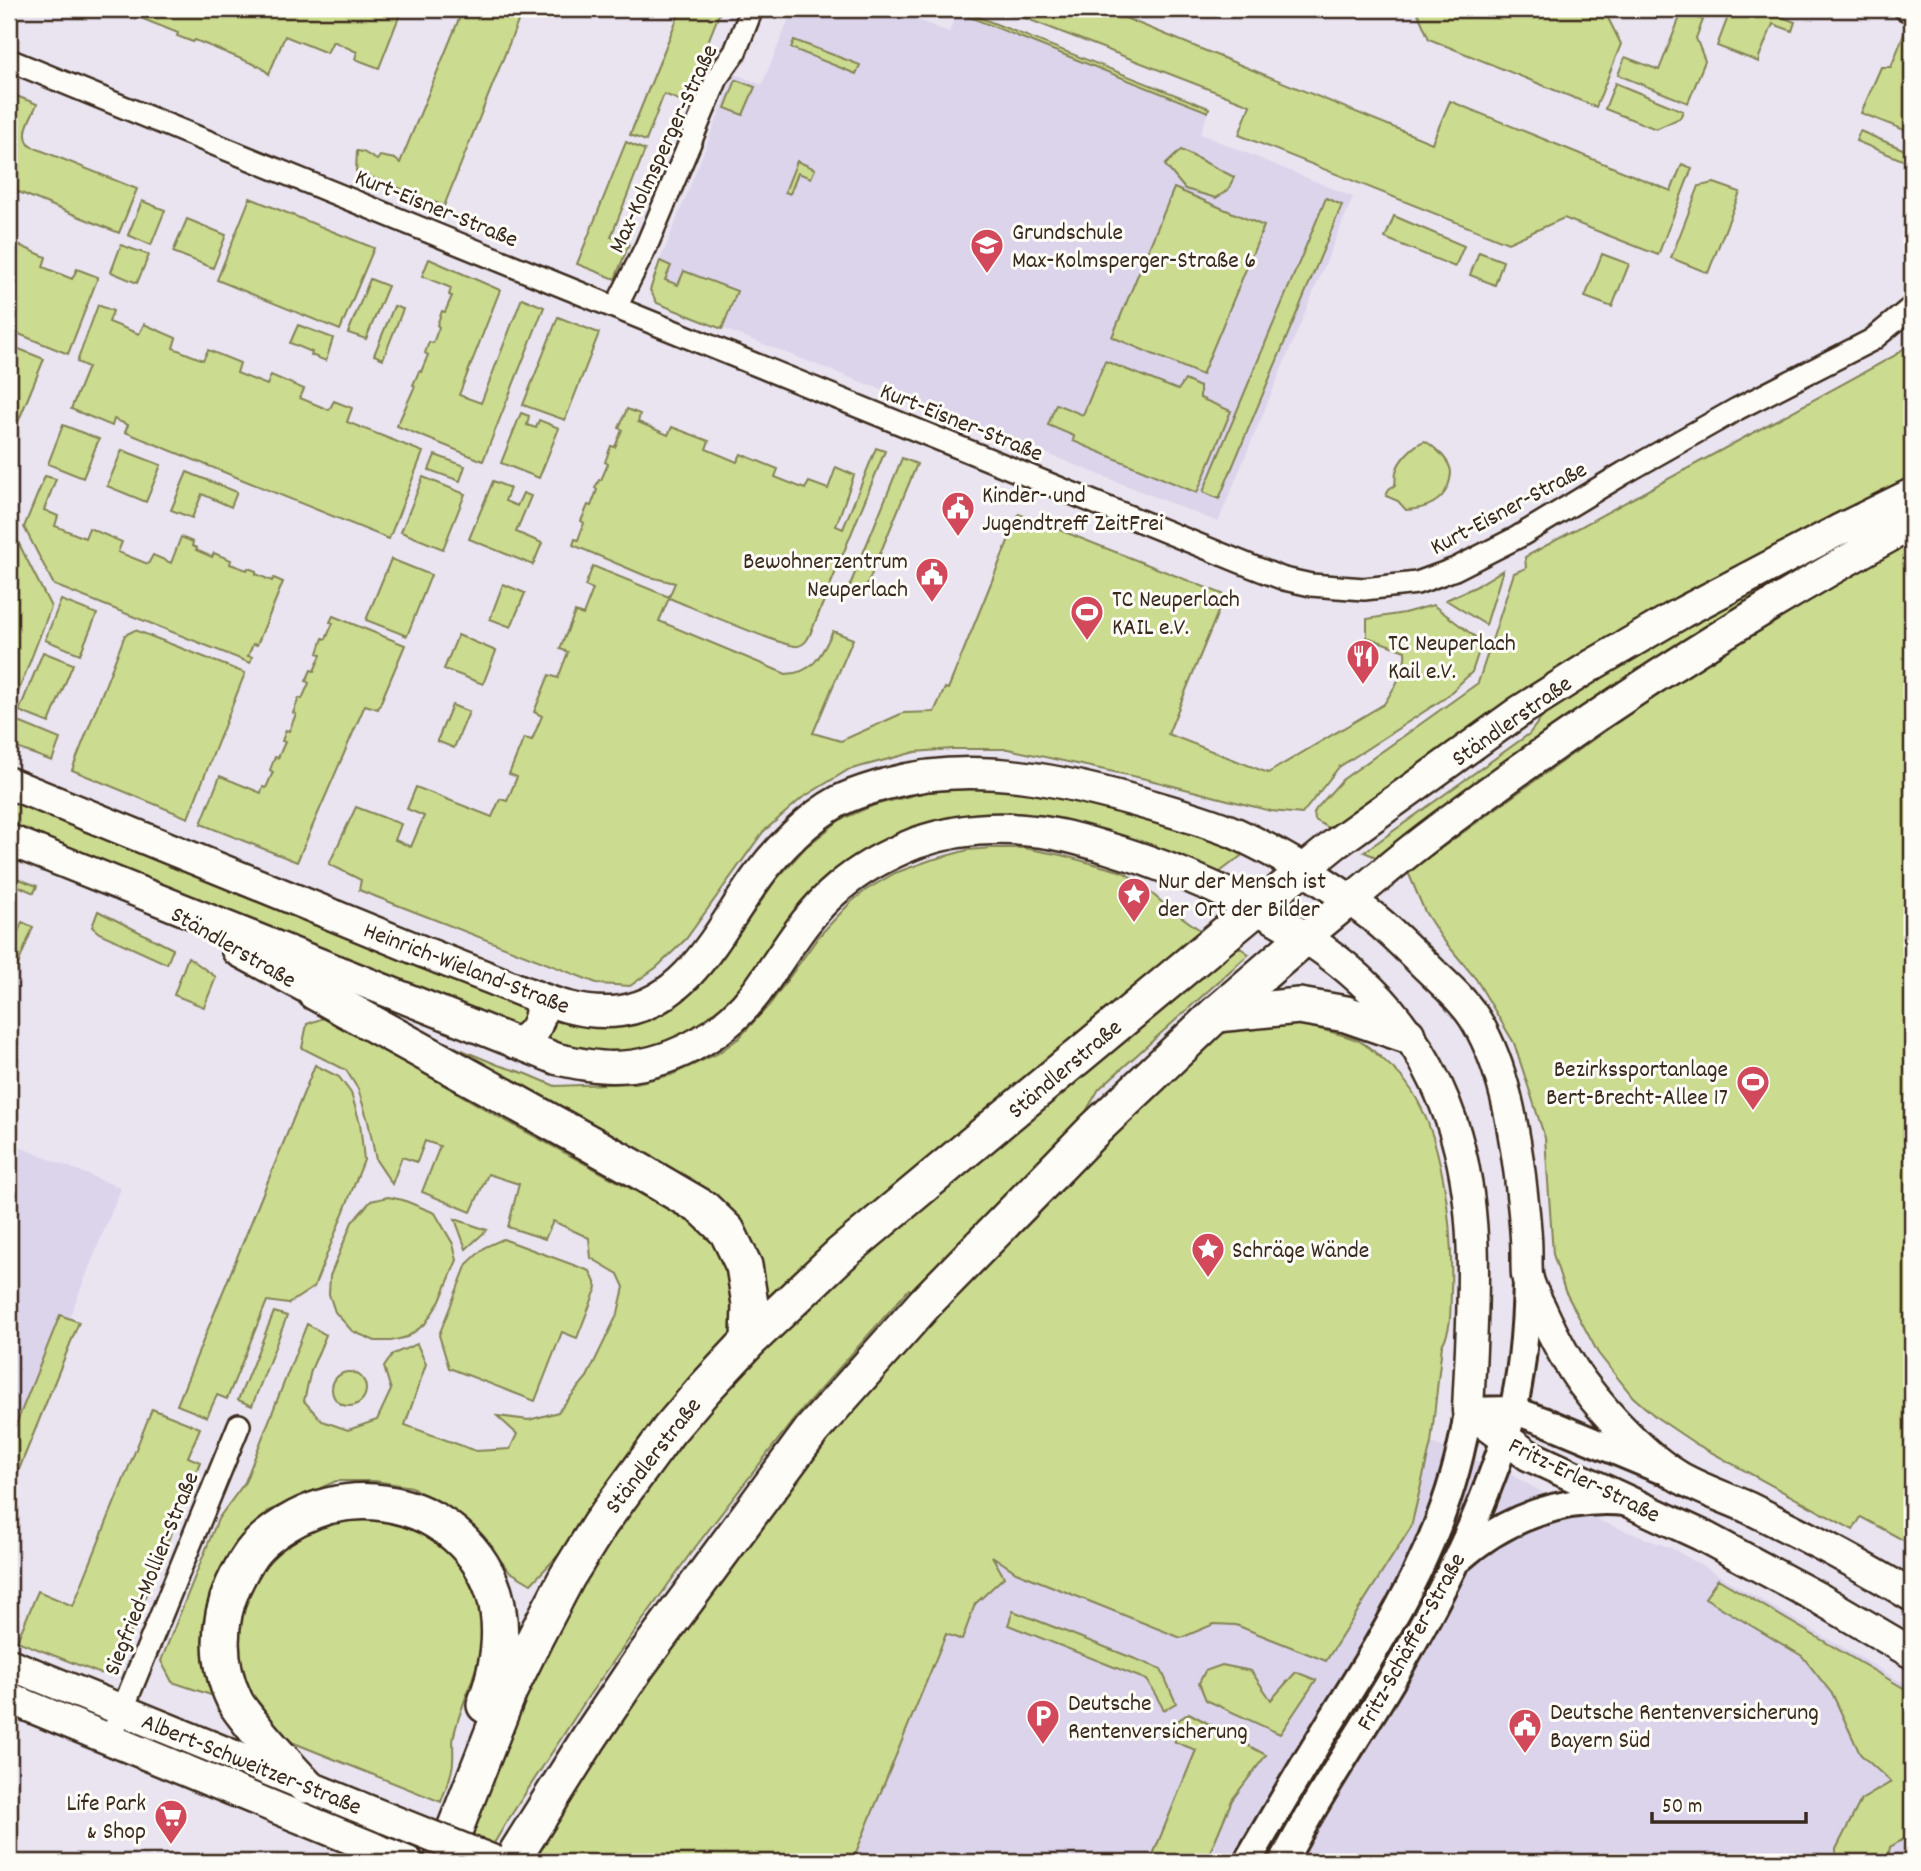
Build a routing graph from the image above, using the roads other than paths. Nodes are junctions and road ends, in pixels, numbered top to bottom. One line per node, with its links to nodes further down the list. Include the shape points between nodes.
1 (752, 9): 5 (street, Max-Kolmsperger-Straße)
2 (1905, 9): 3 (street)
3 (1912, 12)
4 (9, 60): 5 (street, Kurt-Eisner-Straße)
5 (616, 307): 6 (street, Kurt-Eisner-Straße, via 1274,575 1311,585 1364,589 1418,583 1455,569 1624,472 1872,340)
6 (1912, 307)
7 (1912, 494): 11 (main road, Ständlerstraße, via 1682,612 1594,664 1520,711)
8 (1912, 524): 13 (main road, Ständlerstraße, via 1723,633 1602,712 1392,865)
9 (9, 783): 17 (main road, Heinrich-Wieland-Straße)
10 (9, 840): 12 (main road)
11 (1302, 870): 13 (main road, Heinrich-Wieland-Straße); 14 (main road, Ständlerstraße); 17 (main road, Heinrich-Wieland-Straße, via 1228,830 1080,787 1011,775 954,772 905,779 856,793 819,814 760,874 695,966 653,1000 631,1009 600,1012)
12 (153, 899): 16 (main road, Ständlerstraße, via 192,927); 20 (main road)
13 (1351, 901): 15 (main road, Ständlerstraße); 21 (main road, Heinrich-Wieland-Straße, via 1392,933 1476,1019 1504,1088 1513,1129 1526,1230)
14 (1255, 909): 15 (main road); 20 (main road, via 1185,875 1088,842 1035,831 990,829 947,834 884,857 837,889 746,1004 724,1026 686,1049 648,1063 612,1067 576,1064); 22 (highway, Ständlerstraße, via 841,1254)
15 (1306, 937): 18 (highway, Ständlerstraße); 19 (main road, via 1370,989)
16 (315, 992): 22 (highway, via 703,1208 727,1231 744,1266 750,1304)
17 (535, 996): 20 (main road, via 541,1007 538,1024 524,1041)
18 (1216, 1014): 19 (highway, via 1299,1006 1346,1014); 41 (highway, Ständlerstraße, via 1094,1130 927,1301 812,1430 638,1665)
19 (1407, 1035): 24 (main road, via 1450,1118 1466,1183 1474,1255)
20 (515, 1043)
21 (1527, 1282): 23 (street, Heinrich-Wieland-Straße); 27 (main road, via 1581,1381 1615,1422)
22 (748, 1342): 37 (highway, Ständlerstraße, via 669,1430 580,1556 509,1691)
23 (1513, 1410): 24 (street, Fritz-Erler-Straße); 26 (street, Fritz-Schäffer-Straße); 27 (street, Fritz-Erler-Straße)
24 (1468, 1411): 26 (main road, Fritz-Erler-Straße); 42 (street, Fritz-Schäffer-Straße, via 1456,1472 1423,1563)
25 (239, 1425): 34 (street, Siegfried-Mollier-Straße)
26 (1504, 1440): 28 (main road, Fritz-Erler-Straße, via 1542,1463); 29 (street, Fritz-Schäffer-Straße)
27 (1678, 1476): 30 (main road, Fritz-Erler-Straße, via 1751,1509)
28 (1631, 1503): 29 (street, via 1562,1505 1530,1515 1482,1540); 31 (main road, Fritz-Erler-Straße, via 1810,1593)
29 (1457, 1560): 43 (street, Fritz-Schäffer-Straße)
30 (1912, 1596)
31 (1912, 1653)
32 (9, 1664): 34 (main road, Albert-Schweitzer-Straße)
33 (9, 1698): 35 (main road, Albert-Schweitzer-Straße)
34 (122, 1710): 35 (street, Siegfried-Mollier-Straße); 36 (main road, Albert-Schweitzer-Straße)
35 (110, 1740): 39 (main road, Albert-Schweitzer-Straße)
36 (305, 1785): 37 (highway, via 234,1702 221,1649 228,1598 251,1553 283,1525 326,1506 385,1502 423,1513 456,1535 481,1564 495,1596 500,1644 492,1686 461,1776); 38 (main road, Albert-Schweitzer-Straße, bridge, via 386,1818)
37 (465, 1804): 38 (highway, Ständlerstraße)
38 (457, 1858): 40 (main road, Albert-Schweitzer-Straße, bridge)
39 (408, 1862)
40 (496, 1862)
41 (511, 1862)
42 (1247, 1862)
43 (1283, 1862)

